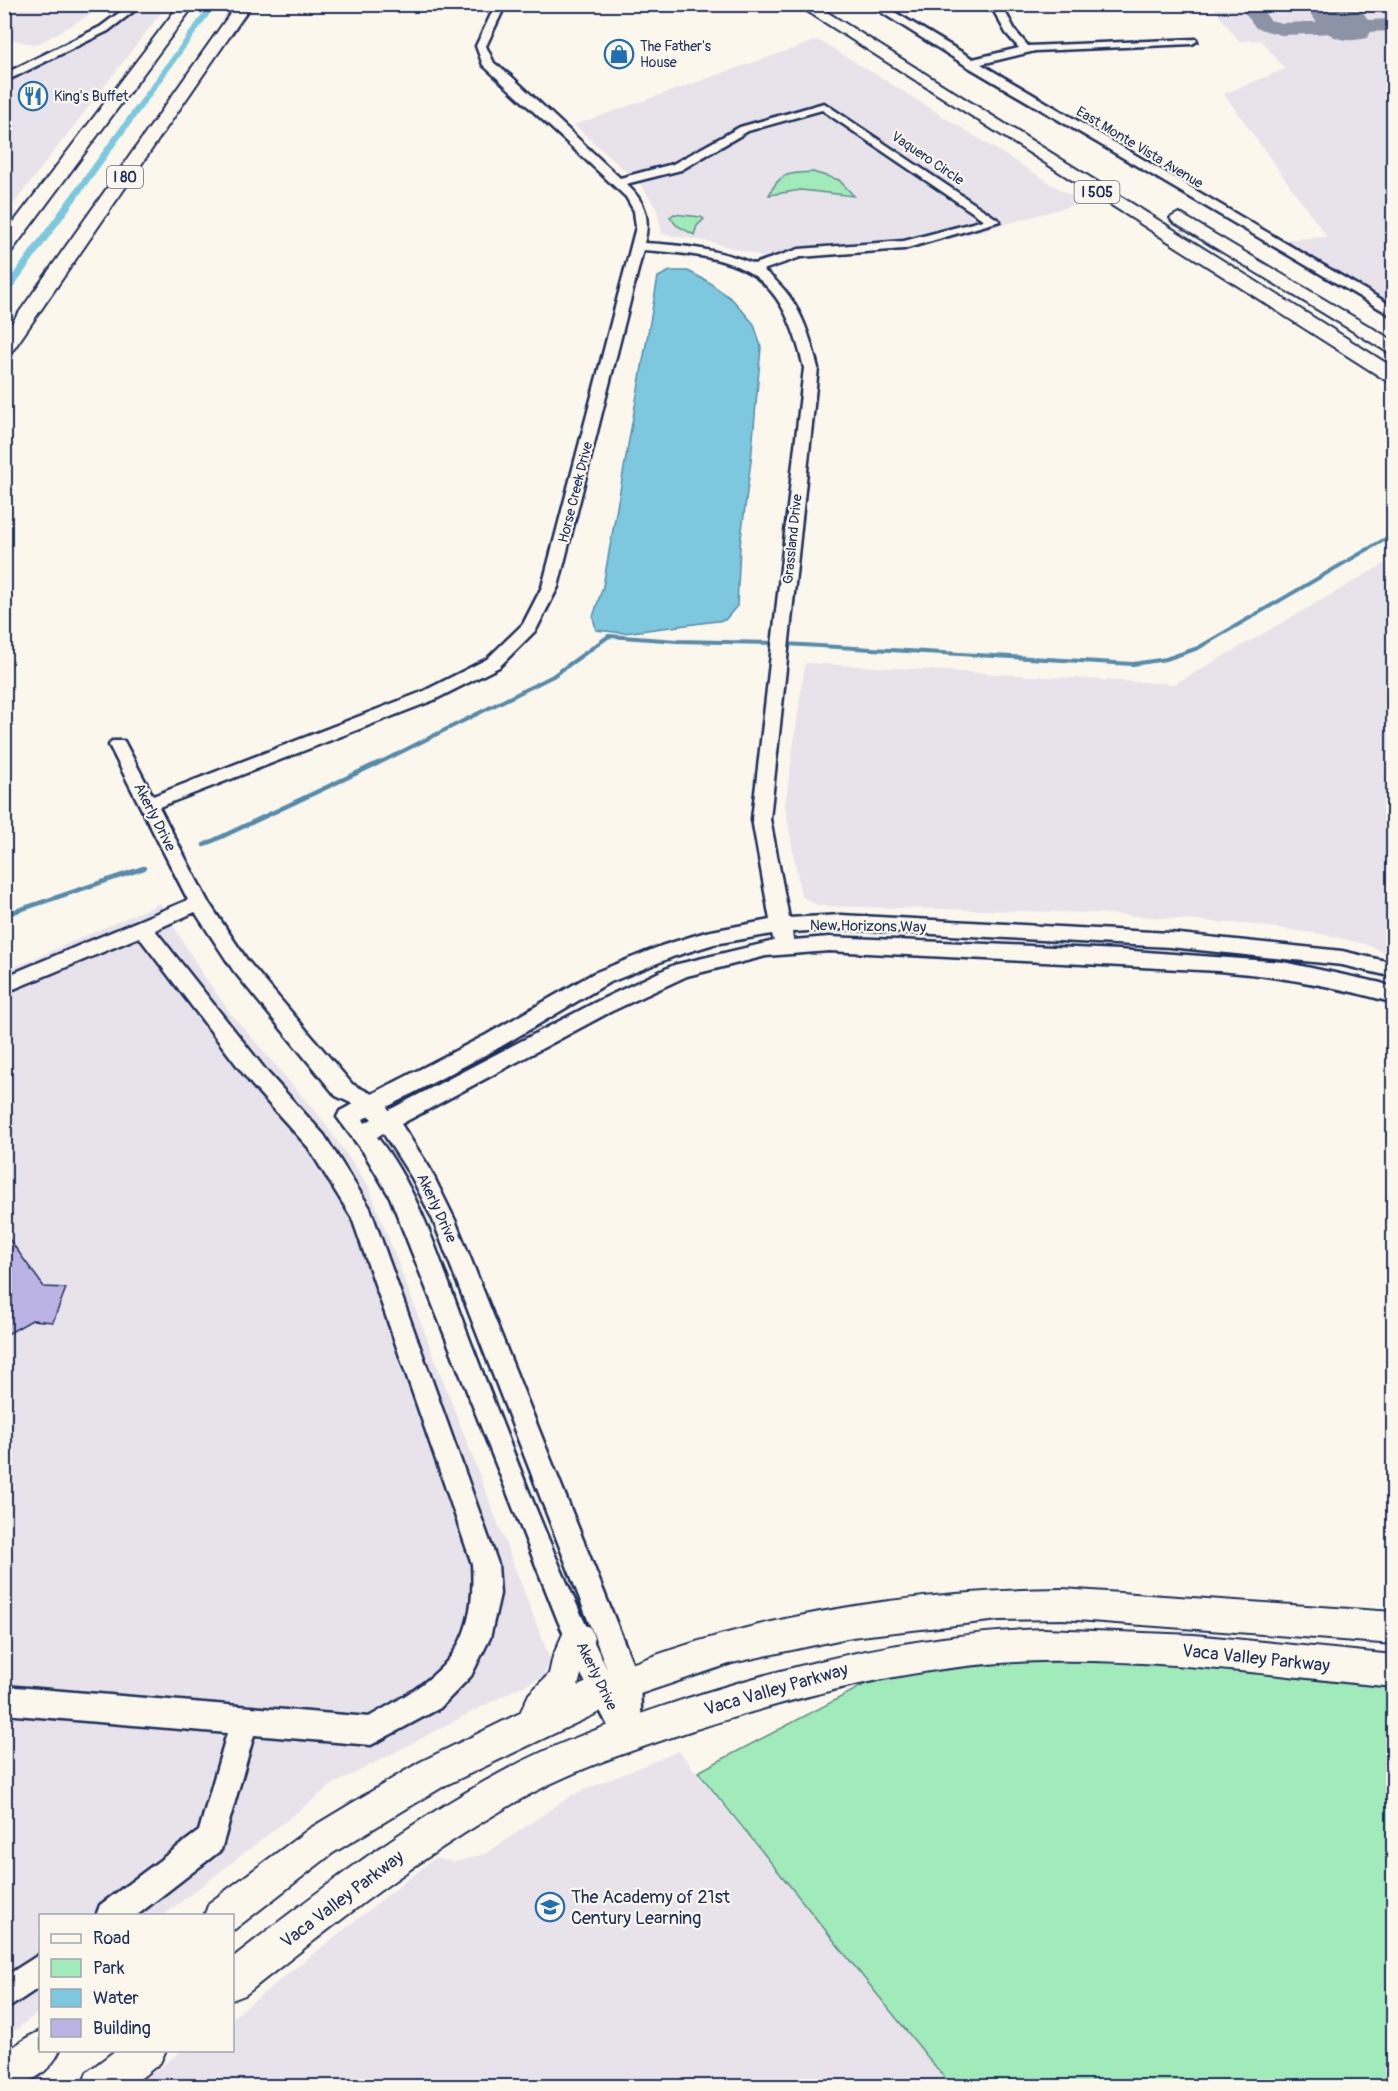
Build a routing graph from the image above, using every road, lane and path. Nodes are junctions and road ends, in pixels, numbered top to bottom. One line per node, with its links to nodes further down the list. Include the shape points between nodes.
1 (120, 4): 13 (street, via 102,19)
2 (138, 4): 14 (street, via 104,29)
3 (188, 4): 19 (highway)
4 (244, 4): 22 (highway, I 80)
5 (501, 4): 16 (street, Horse Creek Drive, via 482,46 489,65)
6 (803, 4): 24 (highway, I 505)
7 (830, 4): 15 (highway)
8 (873, 4): 12 (street, East Monte Vista Avenue)
9 (995, 4): 11 (street)
10 (1192, 41): 11 (street)
11 (1025, 49): 12 (street)
12 (969, 63): 21 (street, East Monte Vista Avenue)
13 (4, 70)
14 (4, 79)
15 (1064, 148)
16 (618, 182): 18 (street, Horse Creek Drive, via 640,211 642,227); 20 (street, Vaquero Circle, via 677,167 744,129 824,106 994,221 904,245 799,253)
17 (1165, 210): 23 (highway)
18 (637, 246): 20 (street, Grassland Drive, via 689,249); 26 (street, Horse Creek Drive, via 550,587 530,626 493,663 428,696)
19 (4, 248)
20 (755, 268): 28 (street, Grassland Drive, via 781,289 806,339 811,368 761,819)
21 (1394, 313)
22 (4, 349)
23 (1394, 351)
24 (1394, 377)
25 (118, 745): 26 (street, Akerly Drive)
26 (149, 804): 27 (street, Akerly Drive)
27 (199, 903): 29 (street); 34 (street, Akerly Drive, via 240,965)
28 (781, 925): 30 (street, Grassland Drive); 31 (street, New Horizons Way, via 842,922 1170,940 1342,958); 35 (street, New Horizons Way, via 712,937 601,978)
29 (142, 927): 32 (street); 42 (street, via 260,1079 316,1141 362,1215 485,1563 487,1594 477,1638 461,1667 430,1698 371,1731)
30 (784, 947): 33 (street, New Horizons Way, via 829,944 948,948 1283,969 1374,988); 35 (street, New Horizons Way, via 681,970)
31 (1394, 970)
32 (4, 986)
33 (1394, 996)
34 (344, 1090): 35 (street, Akerly Drive); 36 (street, Akerly Drive)
35 (379, 1113): 36 (street, New Horizons Way); 40 (street, Akerly Drive, via 421,1173 444,1220)
36 (355, 1126): 38 (street, Akerly Drive, via 409,1212)
37 (1394, 1628): 40 (main road, via 1063,1604 999,1605 852,1620 732,1647)
38 (578, 1638): 40 (street, Akerly Drive); 43 (main road, via 564,1681 541,1706)
39 (1394, 1671): 44 (main road, Vaca Valley Parkway, via 1133,1646 994,1647 856,1666 748,1695)
40 (614, 1688): 43 (main road); 44 (street, Akerly Drive)
41 (4, 1700): 42 (street)
42 (244, 1720): 45 (street, via 211,1840)
43 (531, 1725): 46 (main road, via 432,1774 330,1836)
44 (628, 1735): 48 (main road, Vaca Valley Parkway, via 515,1784 455,1819 339,1897)
45 (114, 1914)
46 (225, 1914)
47 (39, 1970): 49 (street)
48 (234, 1980)
49 (4, 1996)
50 (39, 2052): 52 (main road)
51 (144, 2052): 53 (main road)
52 (4, 2078)
53 (101, 2086)

